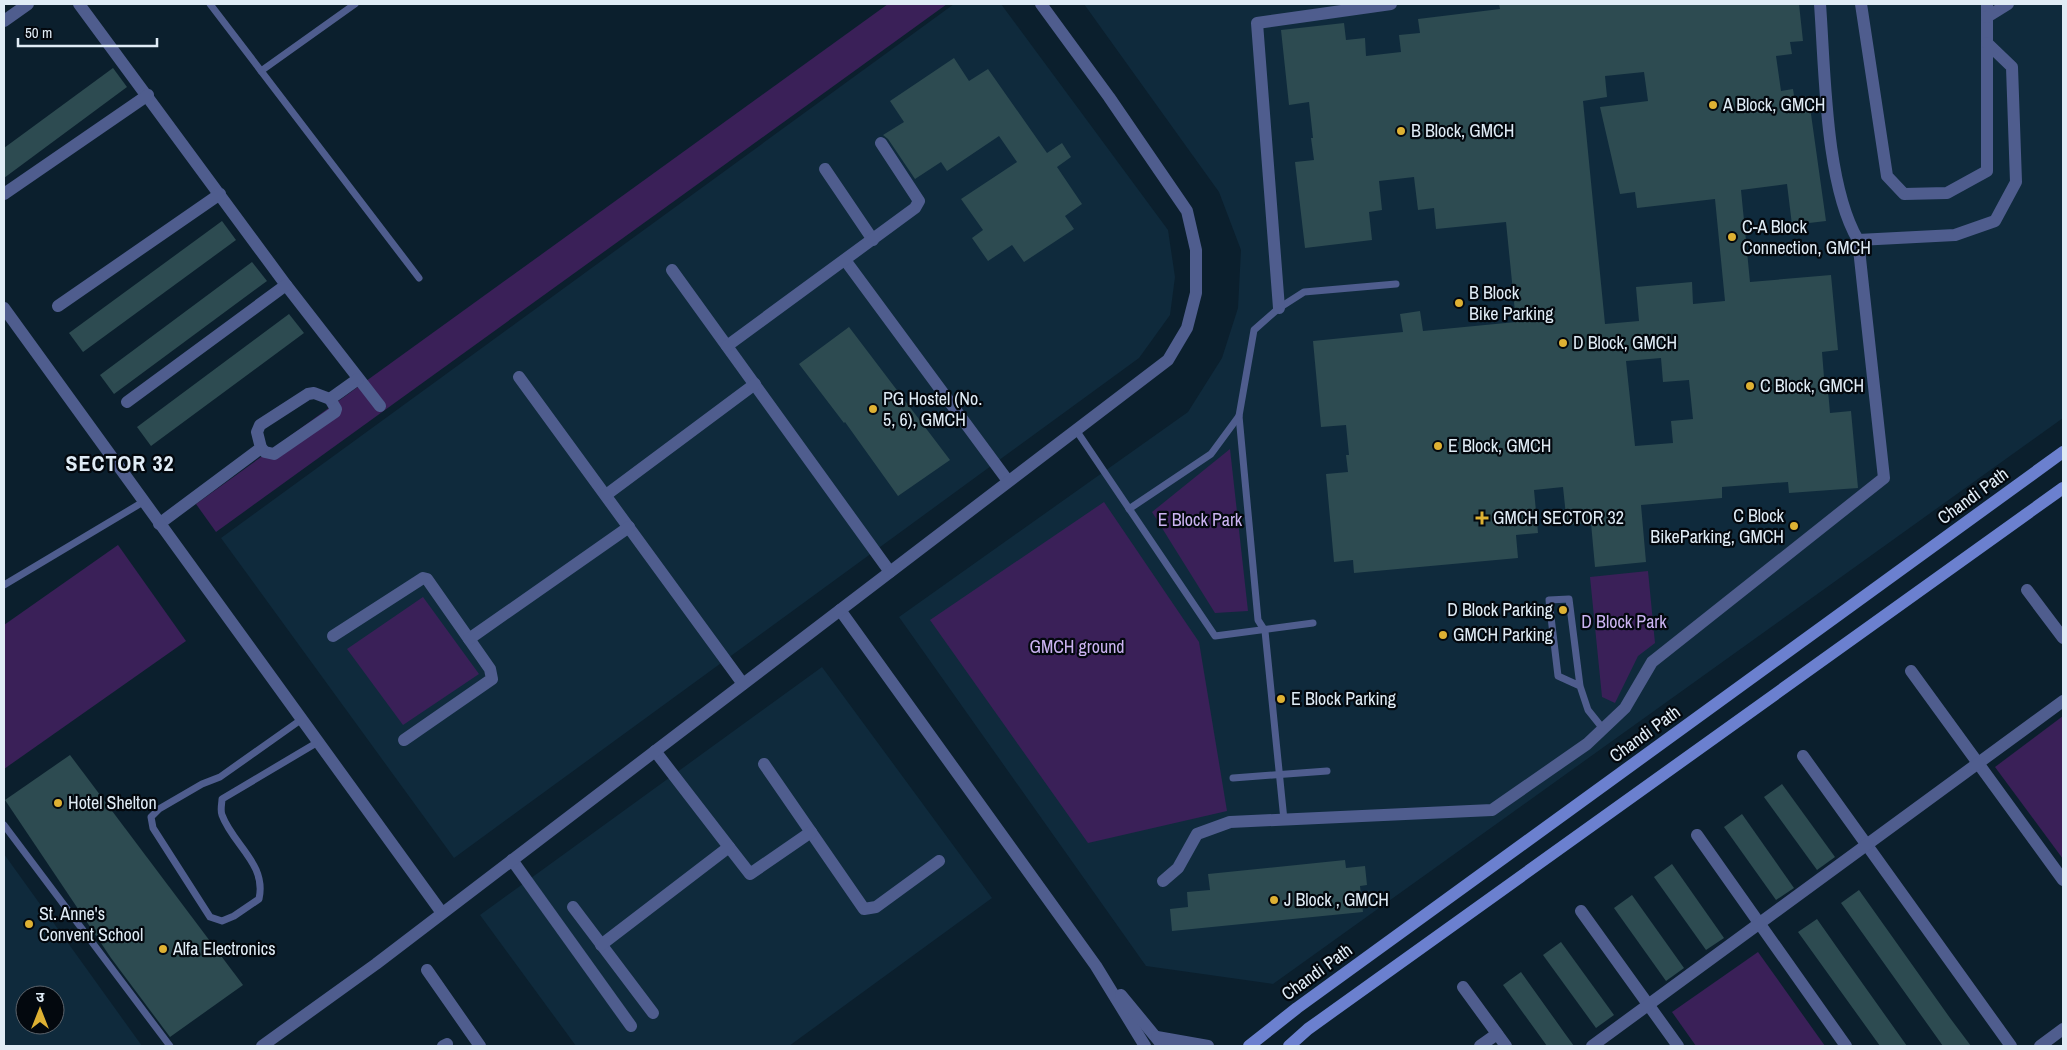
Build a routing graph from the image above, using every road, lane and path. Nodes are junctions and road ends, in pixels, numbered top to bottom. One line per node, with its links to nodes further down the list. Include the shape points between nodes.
1 (28, 4): 12 (street)
2 (79, 4): 15 (street)
3 (210, 4): 14 (lane)
4 (355, 4): 14 (lane)
5 (1041, 4): 38 (street, via 1109,96 1187,211 1196,250 1196,293 1192,310 1187,328 1168,360)
6 (1391, 4): 29 (street, via 1257,23)
7 (1820, 4): 21 (street, via 1831,142 1849,224)
8 (1860, 4): 13 (street, via 1887,176 1904,194 1947,193 1987,170)
9 (1987, 4): 11 (street)
10 (2008, 4): 11 (street)
11 (1986, 17): 13 (street)
12 (4, 21)
13 (1987, 43): 21 (street, via 2012,67 2016,182 1994,221 1955,235)
14 (261, 71): 24 (lane)
15 (148, 95): 18 (street); 19 (street)
16 (881, 143): 20 (street, via 919,201 915,208)
17 (825, 169): 20 (street)
18 (4, 194)
19 (220, 194): 26 (street); 27 (street)
20 (873, 240): 22 (street)
21 (1858, 240): 62 (street, via 1884,478 1652,662 1625,708)
22 (845, 260): 30 (street); 41 (street)
23 (672, 270): 30 (street)
24 (420, 278)
25 (1396, 284): 29 (lane, via 1304,292)
26 (286, 285): 32 (street); 35 (street)
27 (58, 306)
28 (4, 308): 44 (street)
29 (1279, 308): 37 (lane, via 1254,330)
30 (727, 346): 33 (street)
31 (519, 377): 43 (street)
32 (358, 379): 34 (street); 36 (street)
33 (755, 384): 43 (street); 48 (street)
34 (330, 399): 39 (street, via 335,412 274,454); 39 (street, via 308,394 260,425 257,432)
35 (127, 402)
36 (380, 406)
37 (1239, 416): 45 (lane, via 1211,454); 53 (lane, via 1258,620)
38 (1076, 430): 41 (street); 45 (lane)
39 (261, 448): 46 (street)
40 (2063, 452): 101 (main road, Chandi Path)
41 (1008, 481): 48 (street)
42 (2063, 488): 102 (main road, via 1308,1029)
43 (606, 495): 47 (street)
44 (143, 502): 46 (street); 49 (lane)
45 (1129, 509): 53 (lane, via 1215,636)
46 (159, 524): 61 (street)
47 (629, 527): 56 (street); 58 (street)
48 (890, 572): 51 (street)
49 (4, 585)
50 (2026, 590): 55 (street)
51 (840, 610): 58 (street); 87 (street)
52 (1313, 623): 53 (lane)
53 (1265, 631): 70 (lane)
54 (333, 636): 56 (street, via 423,578)
55 (2063, 638)
56 (469, 639): 63 (street, via 490,669 492,679)
57 (1911, 671): 68 (street)
58 (743, 684): 65 (street)
59 (1580, 686): 59 (lane, via 1569,599 1549,600 1558,676); 62 (lane, via 1588,710)
60 (2063, 701): 68 (street)
61 (302, 720): 64 (street); 64 (lane, via 220,778 202,784 151,817 153,828 210,916 222,922 234,916 259,899 262,886 258,871 221,814 222,799)
62 (1604, 730): 72 (street, via 1492,810)
63 (404, 740)
64 (318, 742): 84 (street)
65 (655, 751): 77 (street); 78 (street)
66 (1803, 756): 76 (street)
67 (764, 764): 74 (street)
68 (1978, 764): 76 (street); 80 (street)
69 (1327, 771): 70 (lane)
70 (1279, 774): 71 (lane); 72 (lane)
71 (1233, 778)
72 (1284, 820): 81 (street, via 1230,822 1197,834 1178,868)
73 (4, 825): 97 (lane)
74 (811, 832): 77 (street, via 750,874); 79 (street, via 864,910 876,907)
75 (1697, 835): 85 (street)
76 (1867, 845): 85 (street); 108 (street)
77 (729, 848): 86 (street)
78 (512, 860): 84 (street); 92 (street)
79 (939, 861)
80 (2063, 880)
81 (1163, 881)
82 (573, 907): 86 (street)
83 (1581, 911): 90 (street)
84 (442, 914): 98 (street)
85 (1760, 924): 90 (street); 107 (street)
86 (601, 945): 91 (street)
87 (1096, 966): 95 (street); 96 (street)
88 (427, 970): 99 (street)
89 (1463, 986): 94 (street)
90 (1648, 1005): 105 (street); 106 (street)
91 (653, 1013)
92 (630, 1026)
93 (2063, 1029): 109 (street)
94 (1497, 1034): 103 (street); 104 (street)
95 (1160, 1042): 100 (street)
96 (1142, 1044)
97 (170, 1046)
98 (262, 1046)
99 (480, 1046)
100 (1208, 1046)
101 (1249, 1046)
102 (1289, 1046)
103 (1480, 1046)
104 (1506, 1046)
105 (1592, 1046)
106 (1678, 1046)
107 (1846, 1046)
108 (2011, 1046)
109 (2040, 1046)

